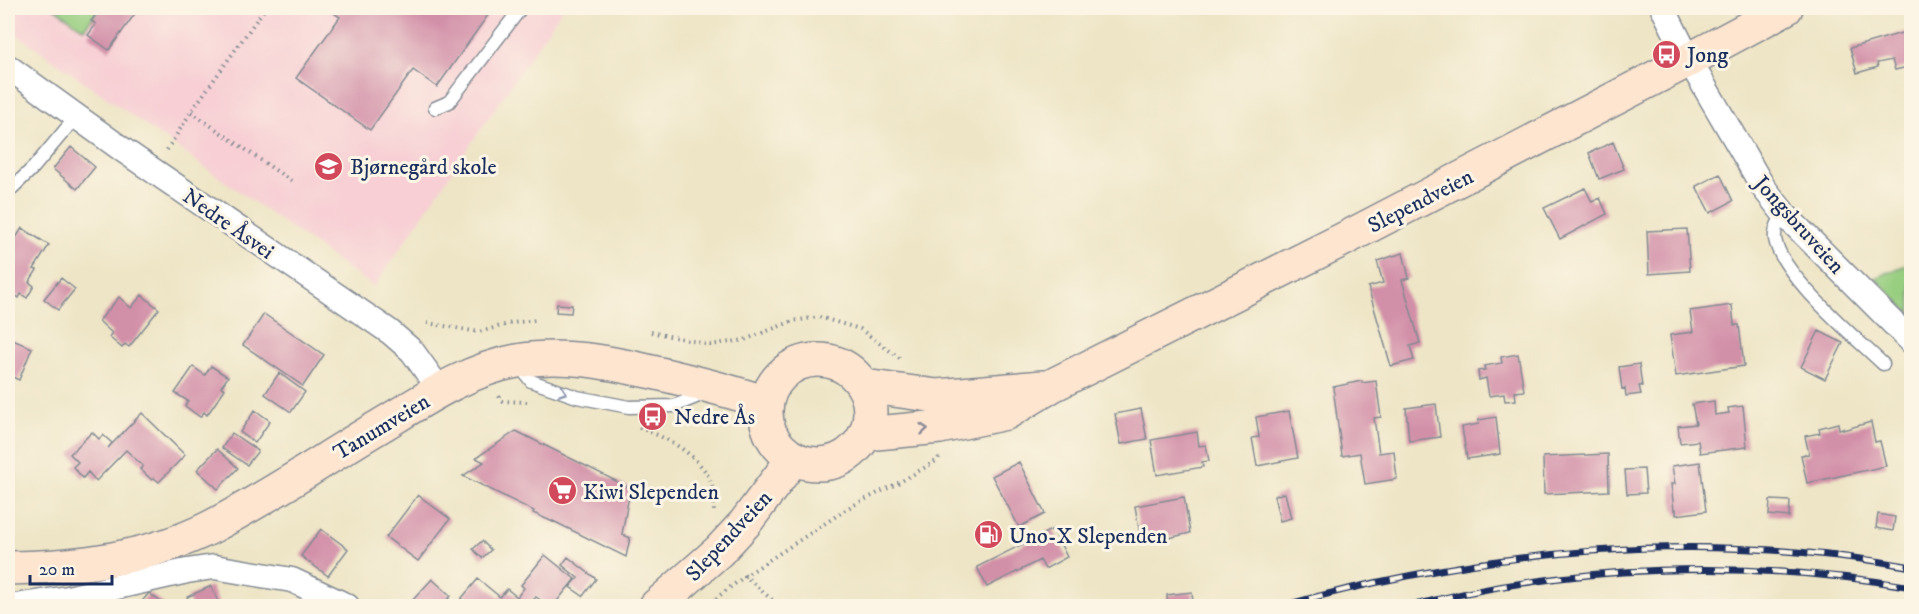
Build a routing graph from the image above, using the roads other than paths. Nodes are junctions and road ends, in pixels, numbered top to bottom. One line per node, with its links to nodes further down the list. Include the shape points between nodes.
1 (521, 8): 6 (lane, via 449,102)
2 (1663, 8): 4 (street, Jongsbruveien)
3 (1786, 8): 4 (main road, Slependveien)
4 (1689, 60): 9 (street, Jongsbruveien, via 1746,161); 13 (main road, Slependveien)
5 (8, 67): 7 (street, Nedre Åsvei)
6 (435, 108)
7 (76, 117): 8 (lane); 14 (street, Nedre Åsvei, via 390,332 412,351)
8 (8, 192)
9 (1785, 215): 10 (street, Jongsbruveien); 11 (lane, via 1776,225 1775,239 1784,258 1821,305)
10 (1911, 342)
11 (1883, 364)
12 (864, 386): 13 (main road, Slependveien, via 937,396); 15 (main road, via 840,365 809,360 780,375); 16 (main road, via 870,418)
13 (1051, 386): 16 (main road, Slependveien, one-way to 13, via 940,427 1006,413)
14 (440, 390): 15 (main road, Tanumveien, via 491,368 550,357 588,359 690,380); 18 (main road, Tanumveien, via 209,528 111,560)
15 (766, 403): 17 (main road, via 771,436)
16 (866, 434): 17 (main road, via 849,455 837,461 808,464)
17 (794, 459): 21 (main road, Slependveien, via 719,551)
18 (8, 568)
19 (15, 606): 20 (street, via 214,567 292,580)
20 (347, 606)
21 (656, 606)

